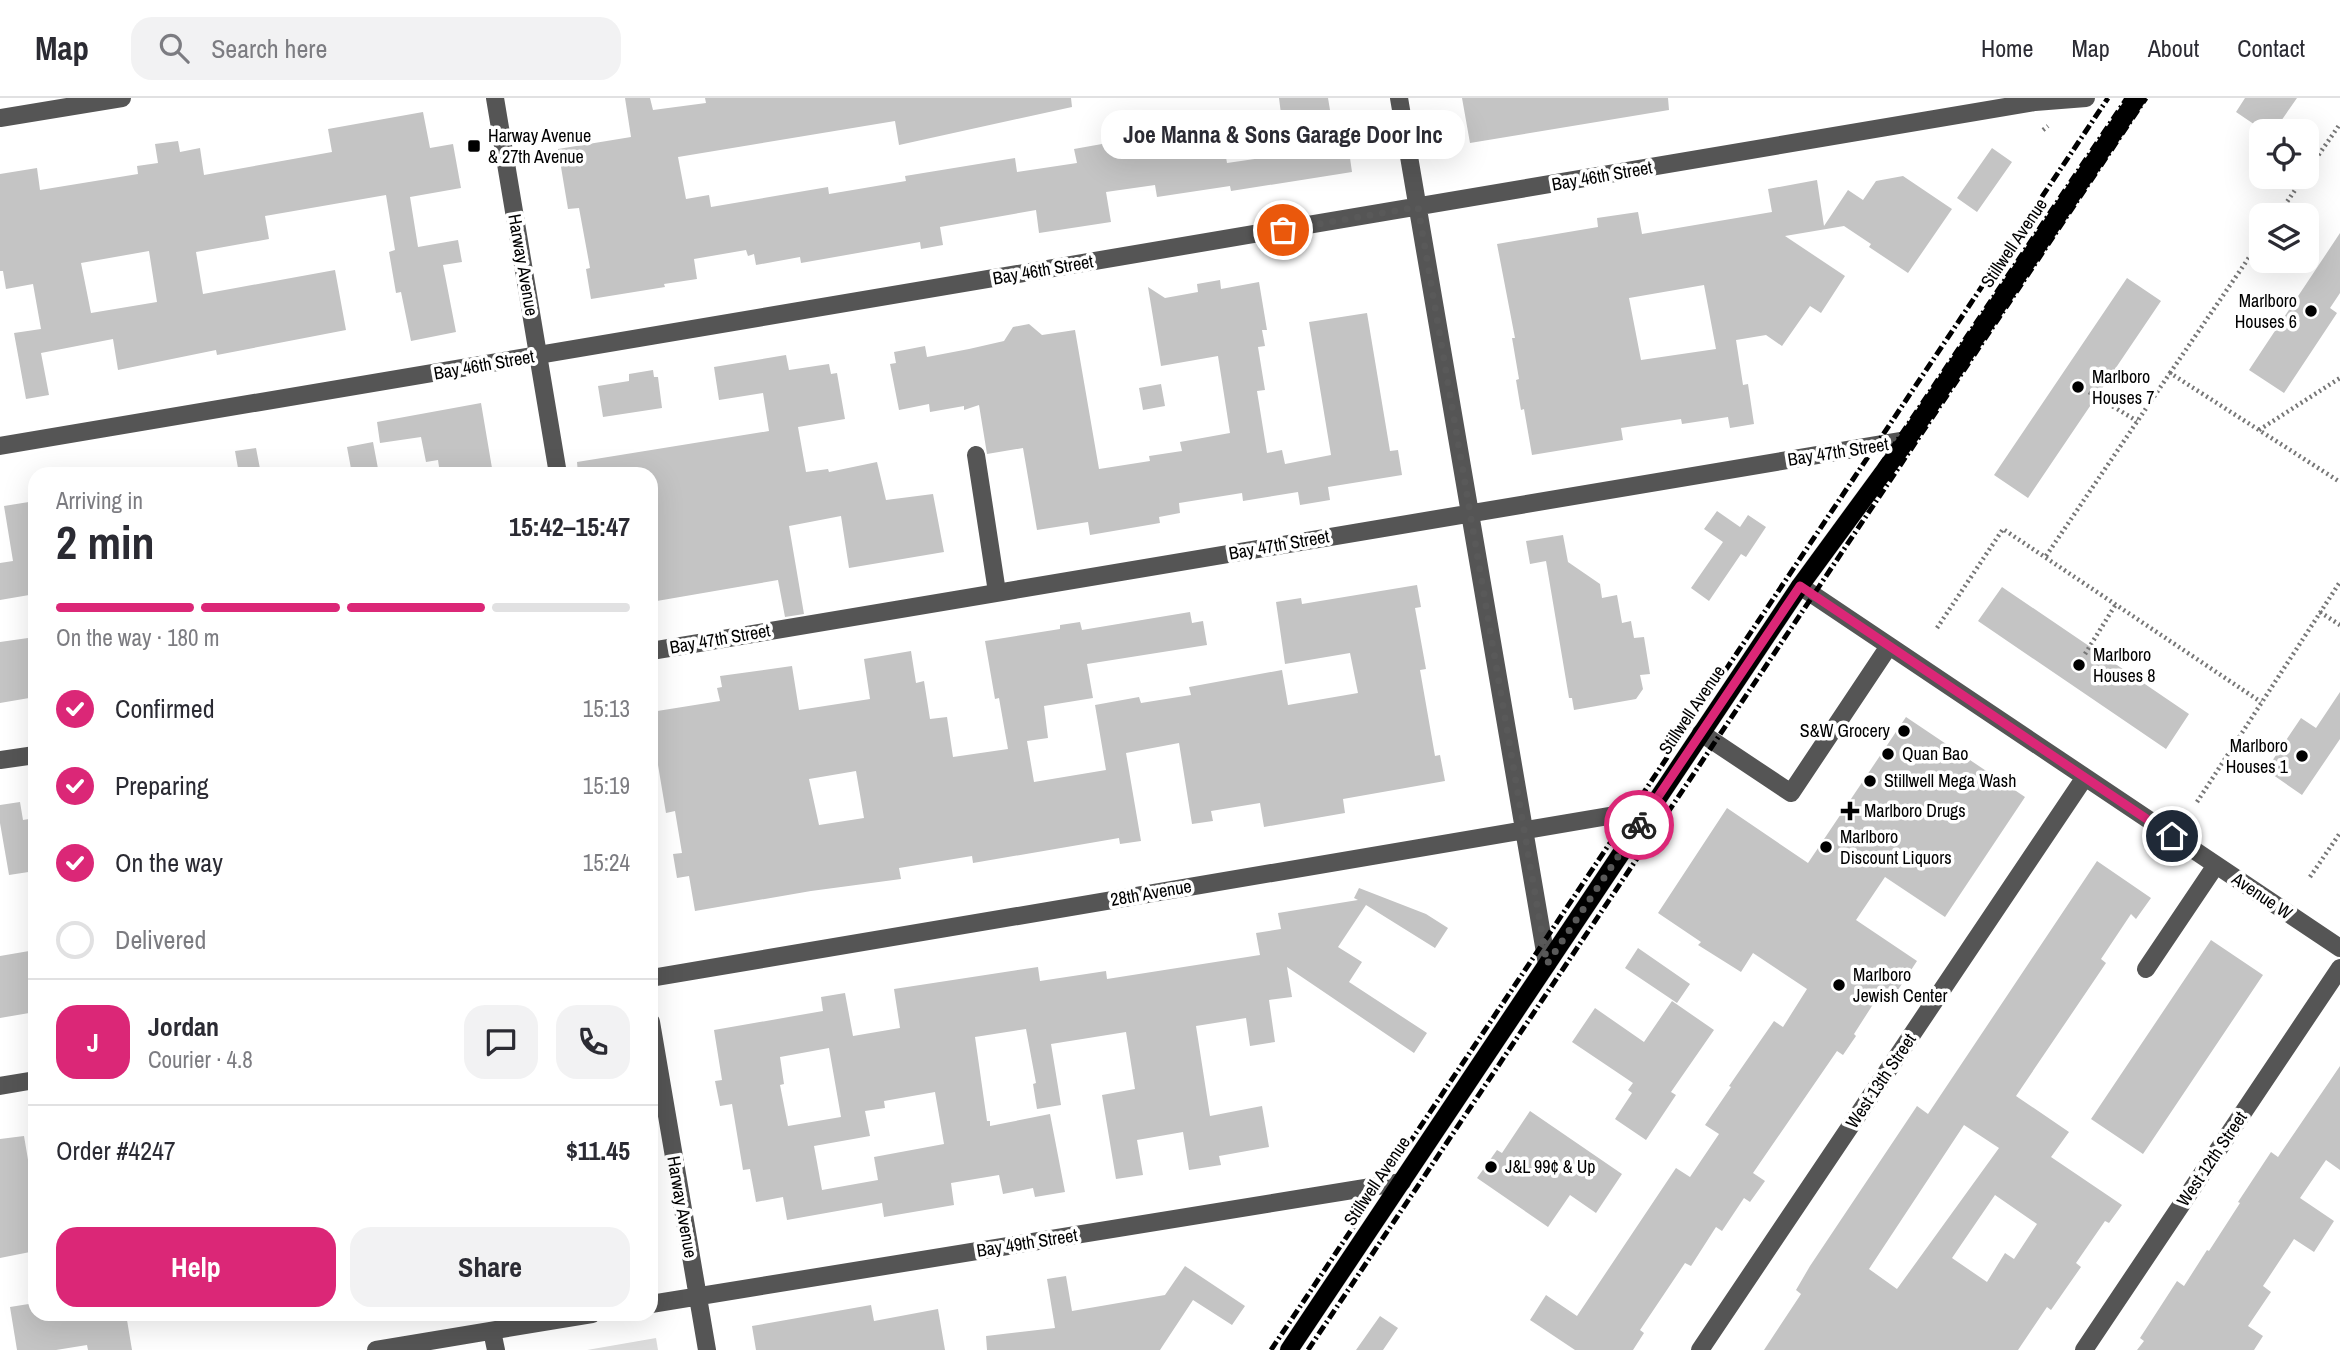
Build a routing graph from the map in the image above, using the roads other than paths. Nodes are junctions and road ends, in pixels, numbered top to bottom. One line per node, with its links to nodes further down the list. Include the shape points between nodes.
1 (122, 98): 6 (street)
2 (495, 98): 8 (street, Harway Avenue)
3 (1399, 98): 7 (street)
4 (2086, 98): 7 (street, Bay 46th Street)
5 (2137, 98): 9 (main road, Stillwell Avenue)
6 (0, 118)
7 (1418, 207): 8 (street, Bay 46th Street); 13 (street)
8 (538, 356): 10 (street, Bay 46th Street); 12 (street, Harway Avenue)
9 (1908, 440): 13 (street, Bay 47th Street); 14 (main road, Stillwell Avenue)
10 (0, 446)
11 (976, 455): 15 (street)
12 (557, 467)
13 (1470, 512): 15 (street, Bay 47th Street); 23 (street)
14 (1800, 586): 16 (street, Avenue W); 18 (main road, Stillwell Avenue)
15 (997, 592): 17 (street, Bay 47th Street)
16 (1889, 646): 18 (street, via 1791,793); 21 (street, Avenue W)
17 (658, 650)
18 (1701, 733): 22 (main road, Stillwell Avenue)
19 (28, 756): 20 (street)
20 (0, 761)
21 (2085, 777): 24 (street, Avenue W); 42 (street, West 13th Street)
22 (1650, 809): 23 (street, 28th Avenue); 26 (main road, Stillwell Avenue)
23 (1524, 830): 26 (street); 29 (street, 28th Avenue)
24 (2216, 865): 25 (street, Avenue W); 28 (street)
25 (2340, 948)
26 (1547, 964): 33 (main road, Stillwell Avenue)
27 (2340, 968): 43 (street, West 12th Street)
28 (2146, 969)
29 (658, 977)
30 (658, 1063): 34 (street, Harway Avenue)
31 (28, 1081): 32 (street)
32 (0, 1086)
33 (1402, 1182): 34 (street, Bay 49th Street); 41 (main road, Stillwell Avenue)
34 (698, 1297): 35 (street, Bay 49th Street); 40 (street, Harway Avenue)
35 (658, 1303)
36 (551, 1321): 37 (street)
37 (492, 1331): 38 (street); 39 (street)
38 (376, 1350)
39 (496, 1350)
40 (707, 1350)
41 (1289, 1350)
42 (1700, 1350)
43 (2084, 1350)

